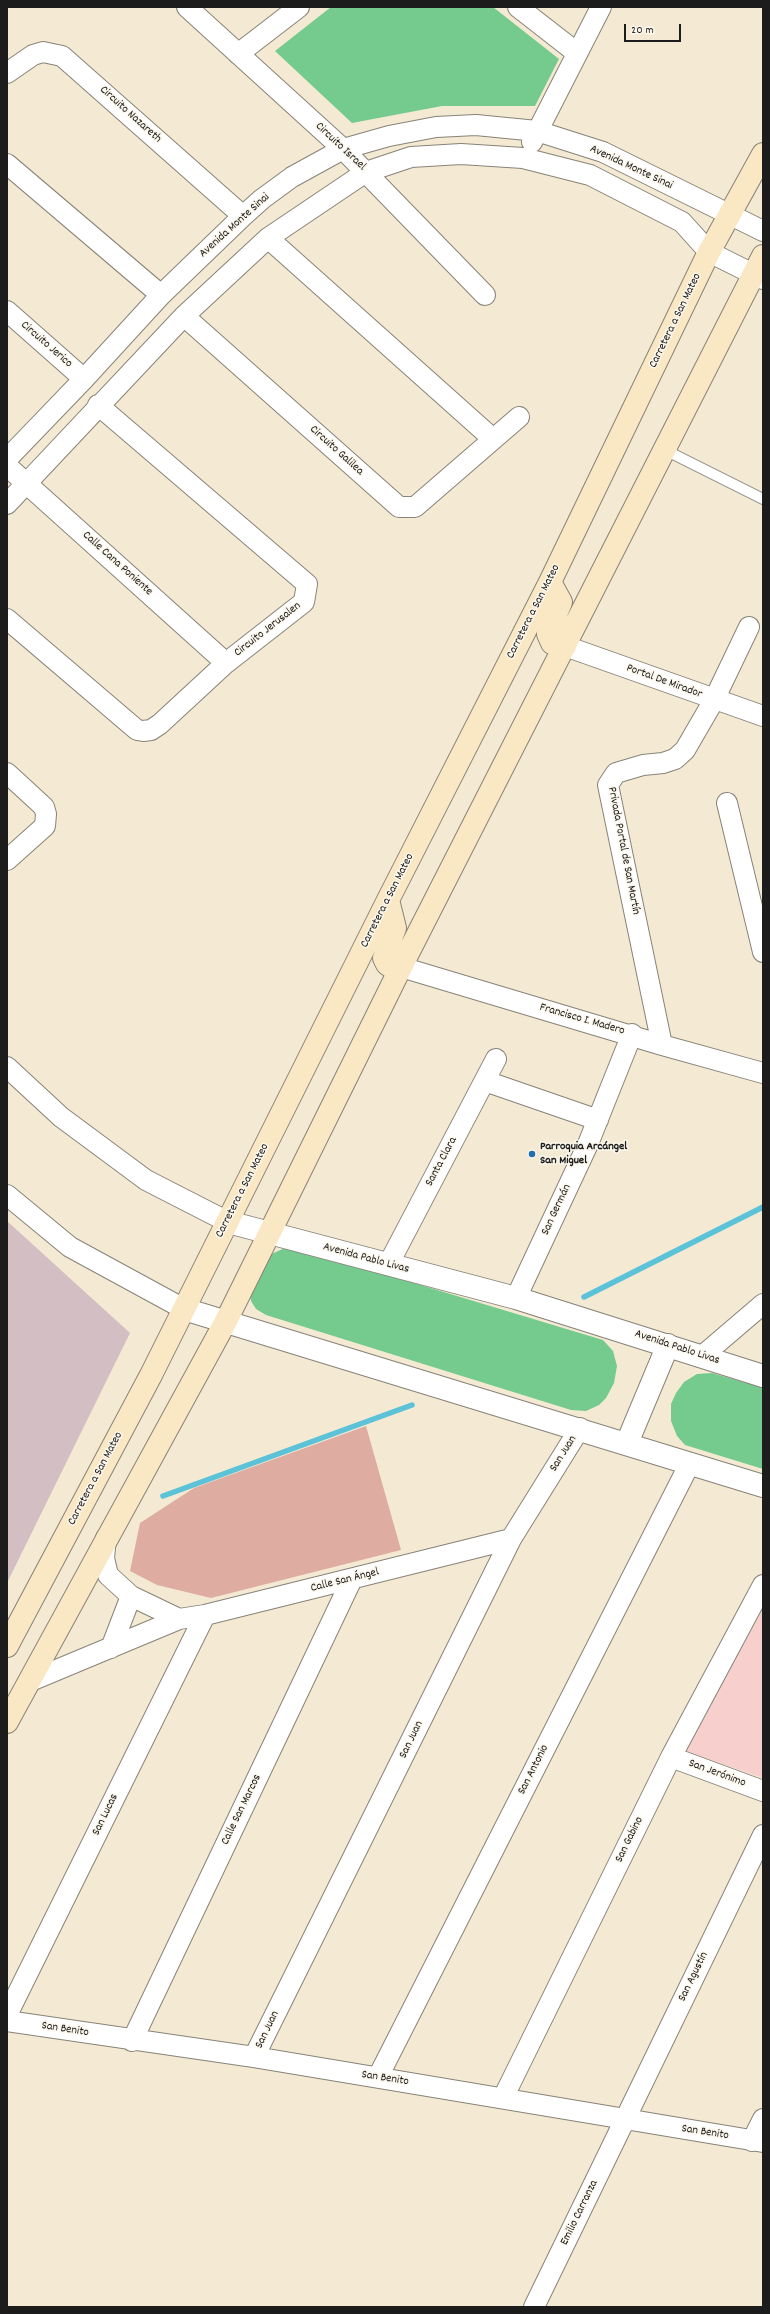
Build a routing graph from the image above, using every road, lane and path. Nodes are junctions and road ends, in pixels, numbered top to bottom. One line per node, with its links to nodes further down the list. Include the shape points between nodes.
1 (187, 7): 6 (street, Circuito Israel)
2 (299, 7): 6 (street)
3 (518, 7): 5 (street)
4 (601, 7): 5 (street)
5 (577, 53): 8 (street)
6 (238, 54): 9 (street, Circuito Israel)
7 (7, 73): 14 (street, Circuito Nazareth, via 32,55 43,52 62,56)
8 (538, 130): 9 (street, Avenida Monte Sinai, via 476,125 436,127 389,136); 11 (street); 15 (street, Avenida Monte Sinai, via 603,152)
9 (343, 149): 13 (street, Circuito Israel); 14 (street, Avenida Monte Sinai, via 292,177)
10 (763, 154): 15 (main road, Carretera a San Mateo)
11 (523, 158): 13 (street, Avenida Monte Sinai, via 461,154 411,157); 18 (street, Avenida Monte Sinai, via 590,175 682,222)
12 (7, 164): 20 (street)
13 (366, 172): 17 (street, Avenida Monte Sinai); 21 (street, Circuito Israel)
14 (243, 216): 20 (street, Avenida Monte Sinai)
15 (730, 216): 16 (street, Avenida Monte Sinai); 18 (main road, Carretera a San Mateo)
16 (763, 231)
17 (268, 238): 23 (street, Avenida Monte Sinai); 27 (street)
18 (709, 252): 19 (street); 34 (main road, Carretera a San Mateo)
19 (760, 270): 28 (main road)
20 (161, 294): 24 (street, Avenida Monte Sinai)
21 (485, 294)
22 (7, 311): 24 (street, Circuito Jerico)
23 (184, 316): 25 (street, Avenida Monte Sinai); 27 (street, Circuito Galilea, via 399,507 415,507)
24 (84, 379): 29 (street, Avenida Monte Sinai)
25 (98, 405): 31 (street, Avenida Monte Sinai); 38 (street, Circuito Jerusalen, via 307,584 304,602)
26 (519, 416): 27 (street, Circuito Galilea)
27 (493, 439)
28 (664, 450): 32 (lane); 37 (main road)
29 (7, 459)
30 (7, 466): 31 (street, Calle Cana Poniente)
31 (28, 483): 33 (street, Avenida Monte Sinai); 38 (street, Calle Cana Poniente)
32 (763, 499)
33 (7, 504)
34 (550, 582): 37 (main road, via 561,602 548,634 552,643); 44 (main road, Carretera a San Mateo)
35 (7, 619): 38 (street, Circuito Jerusalen, via 137,730 151,730 160,724)
36 (750, 627): 39 (street, Privada Portal de San Martín)
37 (565, 646): 39 (street, Portal De Mirador); 46 (main road)
38 (226, 663)
39 (714, 700): 40 (street, Portal De Mirador); 48 (street, Privada Portal de San Martín, via 685,750 675,759 616,773 608,785)
40 (763, 716)
41 (7, 774): 43 (street, via 44,807 46,814 45,826)
42 (727, 803): 45 (street)
43 (7, 860)
44 (388, 900): 46 (main road, via 395,928 384,958 386,964 393,968); 55 (main road, Carretera a San Mateo)
45 (763, 952)
46 (401, 967): 47 (street, Francisco I. Madero); 56 (main road)
47 (632, 1034): 48 (street, Francisco I. Madero); 53 (street, San Germán)
48 (662, 1045): 51 (street, Francisco I. Madero)
49 (496, 1059): 52 (street, Santa Clara)
50 (7, 1067): 55 (street, Avenida Pablo Livas, via 61,1117 146,1180)
51 (763, 1073)
52 (485, 1081): 53 (street); 57 (street, Santa Clara)
53 (598, 1120): 58 (street, San Germán)
54 (7, 1195): 60 (street, via 70,1247)
55 (228, 1222): 56 (street, Avenida Pablo Livas); 60 (main road, Carretera a San Mateo)
56 (269, 1234): 57 (street, Avenida Pablo Livas); 61 (main road)
57 (388, 1265): 58 (street, Avenida Pablo Livas)
58 (516, 1298): 62 (street, Avenida Pablo Livas)
59 (763, 1304): 63 (street)
60 (184, 1309): 61 (street); 76 (main road, Carretera a San Mateo, via 152,1375)
61 (226, 1321): 65 (street); 69 (main road)
62 (668, 1345): 63 (street, Avenida Pablo Livas); 66 (street)
63 (701, 1357): 64 (street, Avenida Pablo Livas)
64 (763, 1376)
65 (580, 1428): 66 (street); 70 (street, San Juan)
66 (627, 1443): 67 (street)
67 (690, 1463): 68 (street); 87 (street, San Antonio)
68 (763, 1486)
69 (107, 1537): 73 (street, via 104,1558 108,1575); 78 (main road)
70 (511, 1539): 71 (street, Calle San Ángel); 86 (street, San Juan)
71 (352, 1580): 74 (street, Calle San Ángel); 85 (street, Calle San Marcos)
72 (763, 1585): 80 (street, San Gabino)
73 (131, 1596): 75 (street); 77 (street)
74 (204, 1615): 75 (street, Calle San Ángel); 83 (street, San Lucas)
75 (179, 1619): 77 (street, Calle San Ángel)
76 (7, 1646)
77 (111, 1648): 78 (street, Calle San Ángel)
78 (28, 1682): 79 (main road)
79 (7, 1722)
80 (671, 1757): 81 (street, San Jerónimo); 88 (street, San Gabino)
81 (763, 1791)
82 (763, 1835): 90 (street, San Agustín)
83 (7, 2015)
84 (7, 2021): 85 (street, San Benito)
85 (132, 2041): 86 (street, San Benito)
86 (254, 2057): 87 (street, San Benito)
87 (378, 2077): 88 (street, San Benito)
88 (503, 2098): 90 (street, San Benito)
89 (763, 2119): 91 (street)
90 (626, 2120): 91 (street, San Benito); 92 (street, Emilio Carranza)
91 (758, 2141)
92 (534, 2307)

